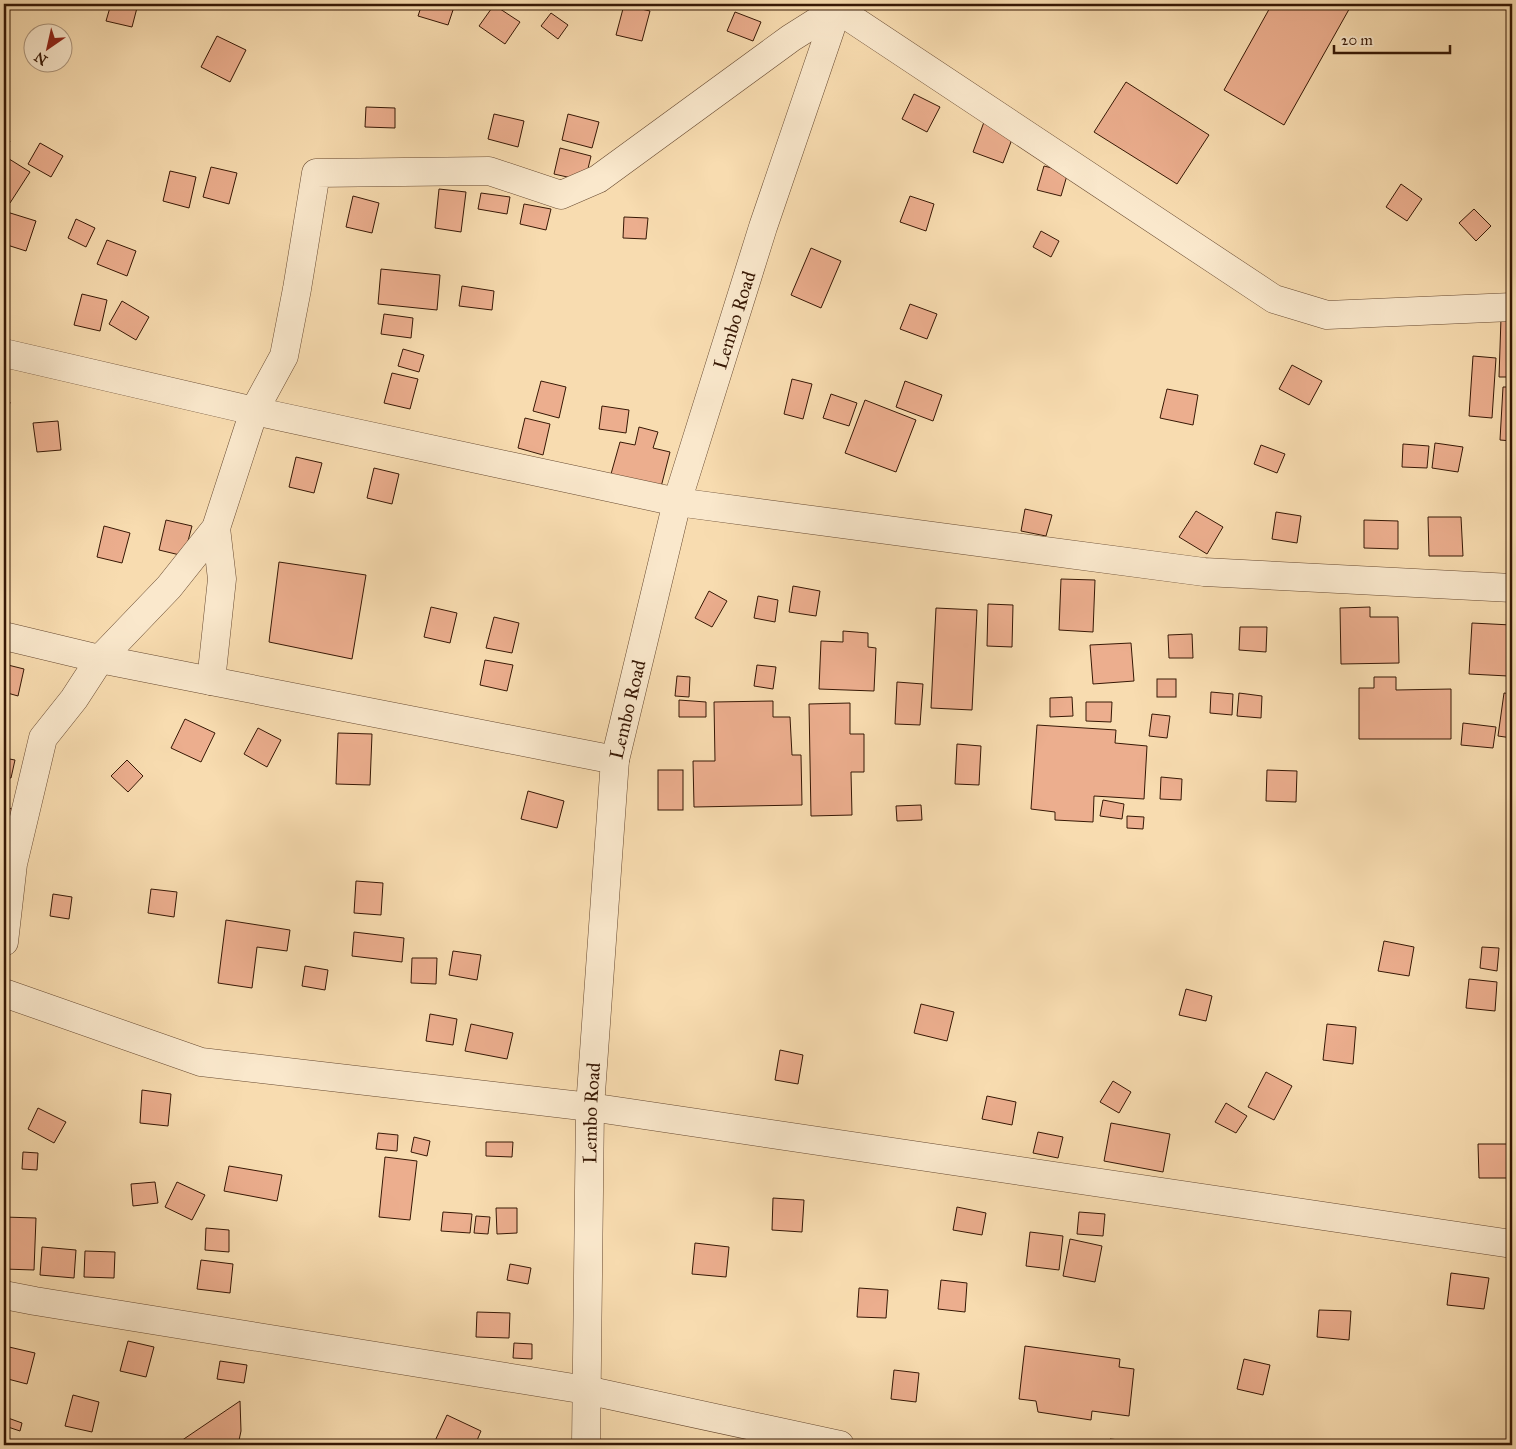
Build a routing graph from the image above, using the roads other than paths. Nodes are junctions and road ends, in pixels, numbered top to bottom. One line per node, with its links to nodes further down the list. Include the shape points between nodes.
1 (838, 6): 2 (street, via 1274,299 1327,315); 4 (street, via 598,179 561,195 489,171 316,173 284,356); 5 (street, Lembo Road, via 763,227)
2 (1512, 308)
3 (4, 353): 4 (street)
4 (254, 412): 5 (street); 6 (street)
5 (677, 502): 7 (street, via 1204,572); 11 (street, Lembo Road)
6 (216, 528): 9 (street, via 168,587); 10 (street, via 222,579)
7 (1512, 588)
8 (4, 636): 9 (street)
9 (100, 659): 10 (street); 12 (street, via 43,738 13,864)
10 (211, 681): 11 (street)
11 (615, 760): 14 (street, Lembo Road)
12 (4, 942)
13 (4, 993): 14 (street, via 201,1062)
14 (590, 1107): 15 (street); 17 (street, Lembo Road)
15 (1512, 1244)
16 (4, 1295): 17 (street)
17 (586, 1390): 18 (street, Lembo Road); 19 (street)
18 (586, 1445)
19 (840, 1445)

